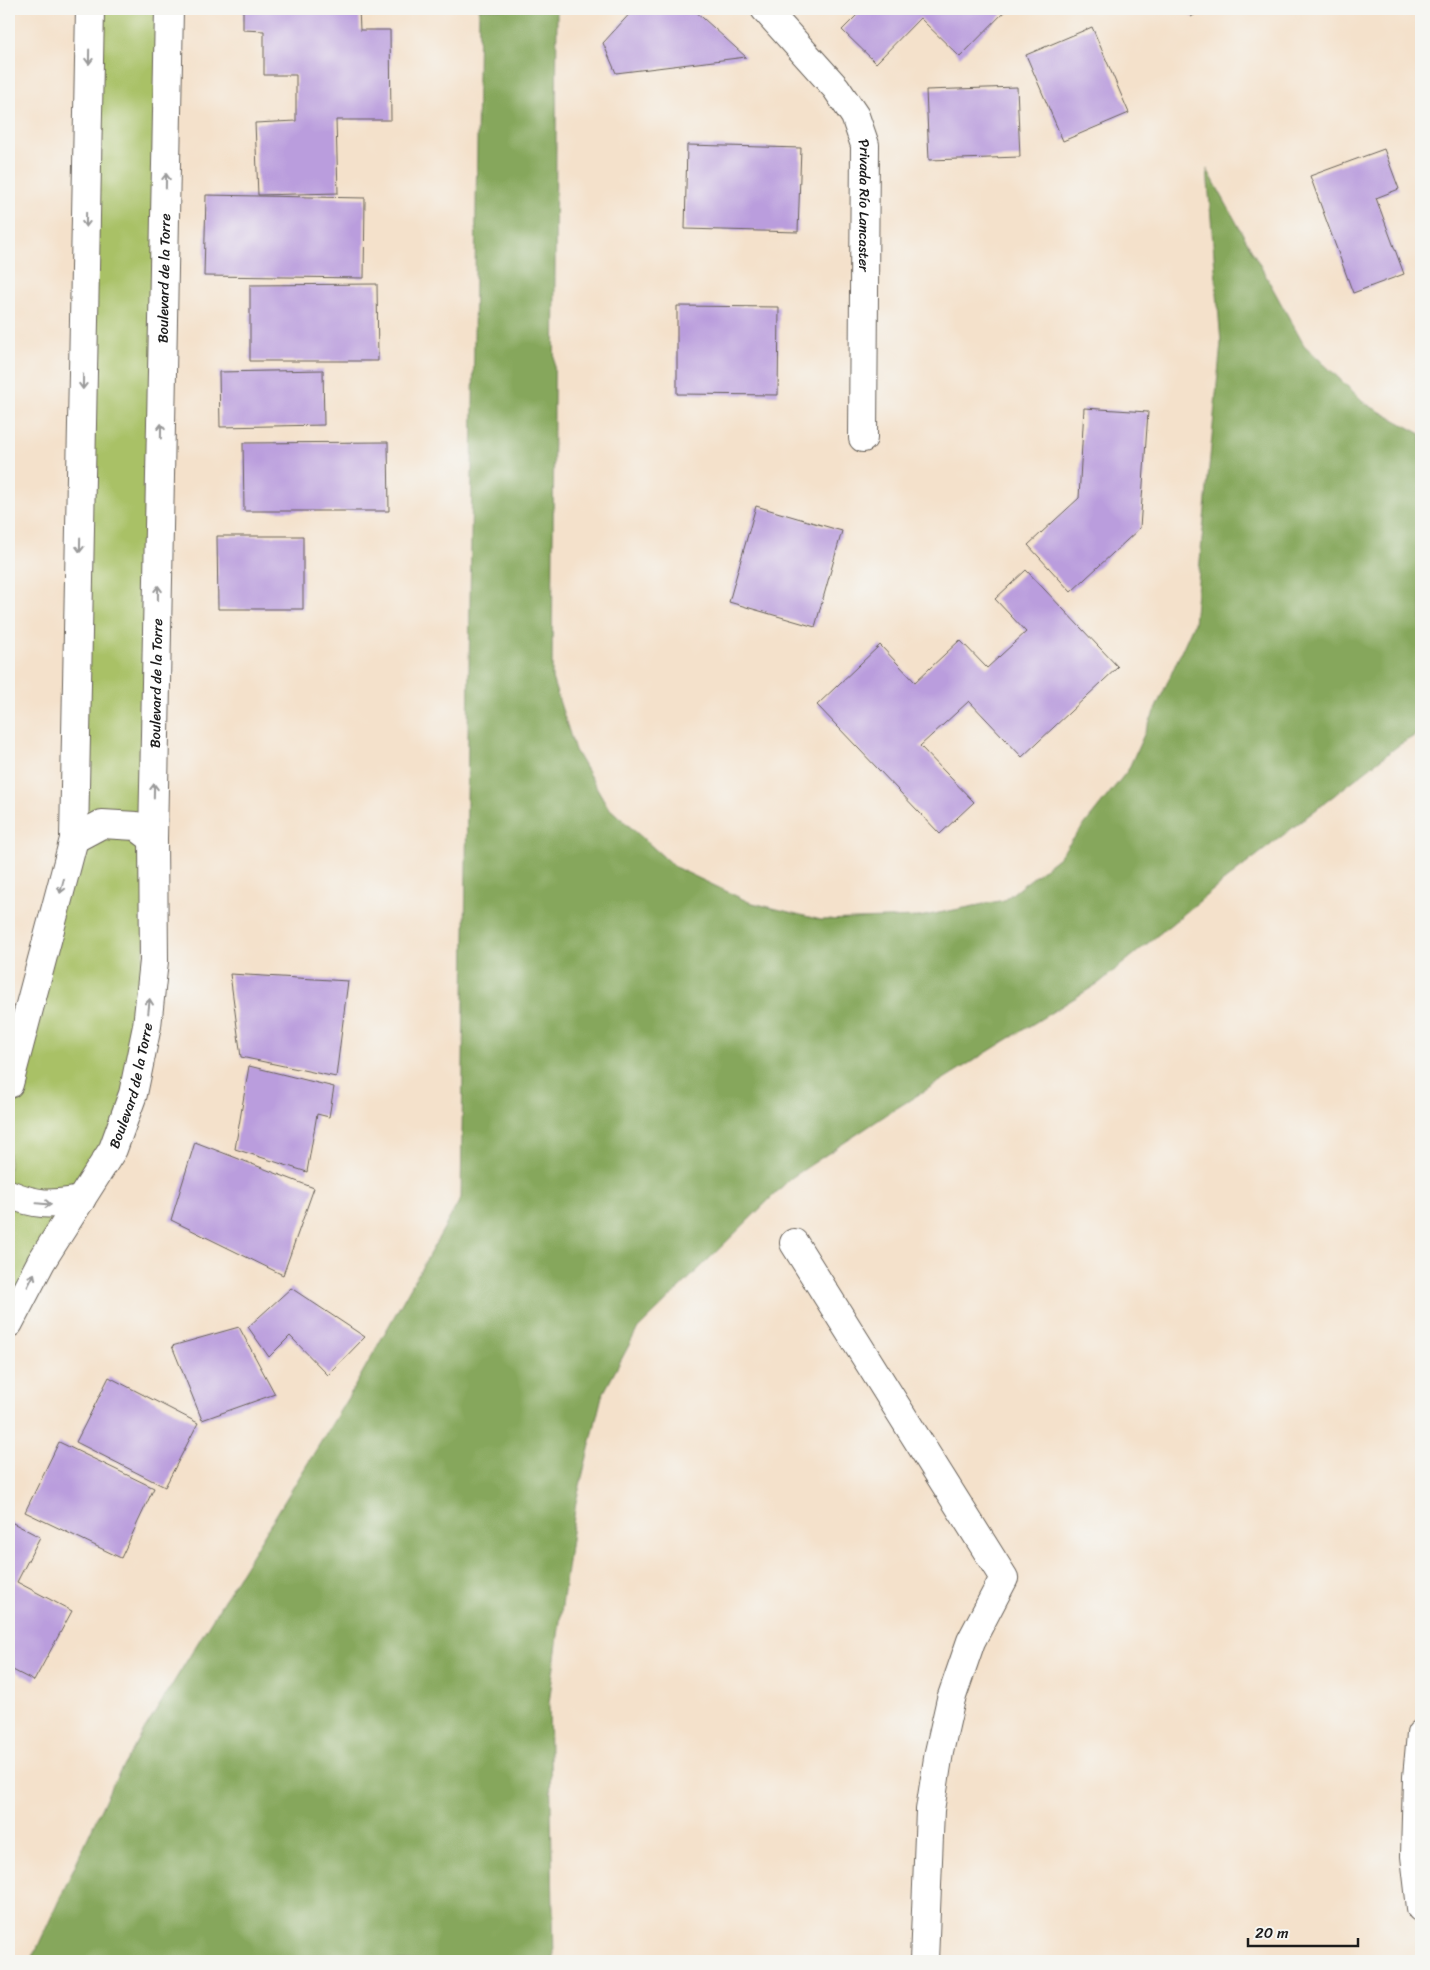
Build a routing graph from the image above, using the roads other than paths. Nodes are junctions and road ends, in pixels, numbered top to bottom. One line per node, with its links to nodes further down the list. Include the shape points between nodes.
1 (90, 9): 5 (street, one-way to 5)
2 (169, 9): 6 (street, Boulevard de la Torre, one-way to 2)
3 (765, 9): 4 (street, Privada Río Lancaster, via 836,88 855,116 865,145)
4 (863, 438)
5 (74, 839): 6 (street, via 102,824 136,826); 7 (street, one-way to 7)
6 (153, 839): 9 (street, Boulevard de la Torre, one-way to 6, via 113,1149 134,1094 147,1026 154,961)
7 (11, 1070)
8 (9, 1194): 9 (street, one-way to 9, via 31,1203 54,1205)
9 (81, 1200): 11 (street, Boulevard de la Torre, one-way to 9, via 41,1262)
10 (794, 1243): 14 (street, via 1004,1578 971,1641 951,1699 930,1810)
11 (9, 1323)
12 (1421, 1734): 13 (street, via 1415,1856)
13 (1421, 1908)
14 (924, 1961)

